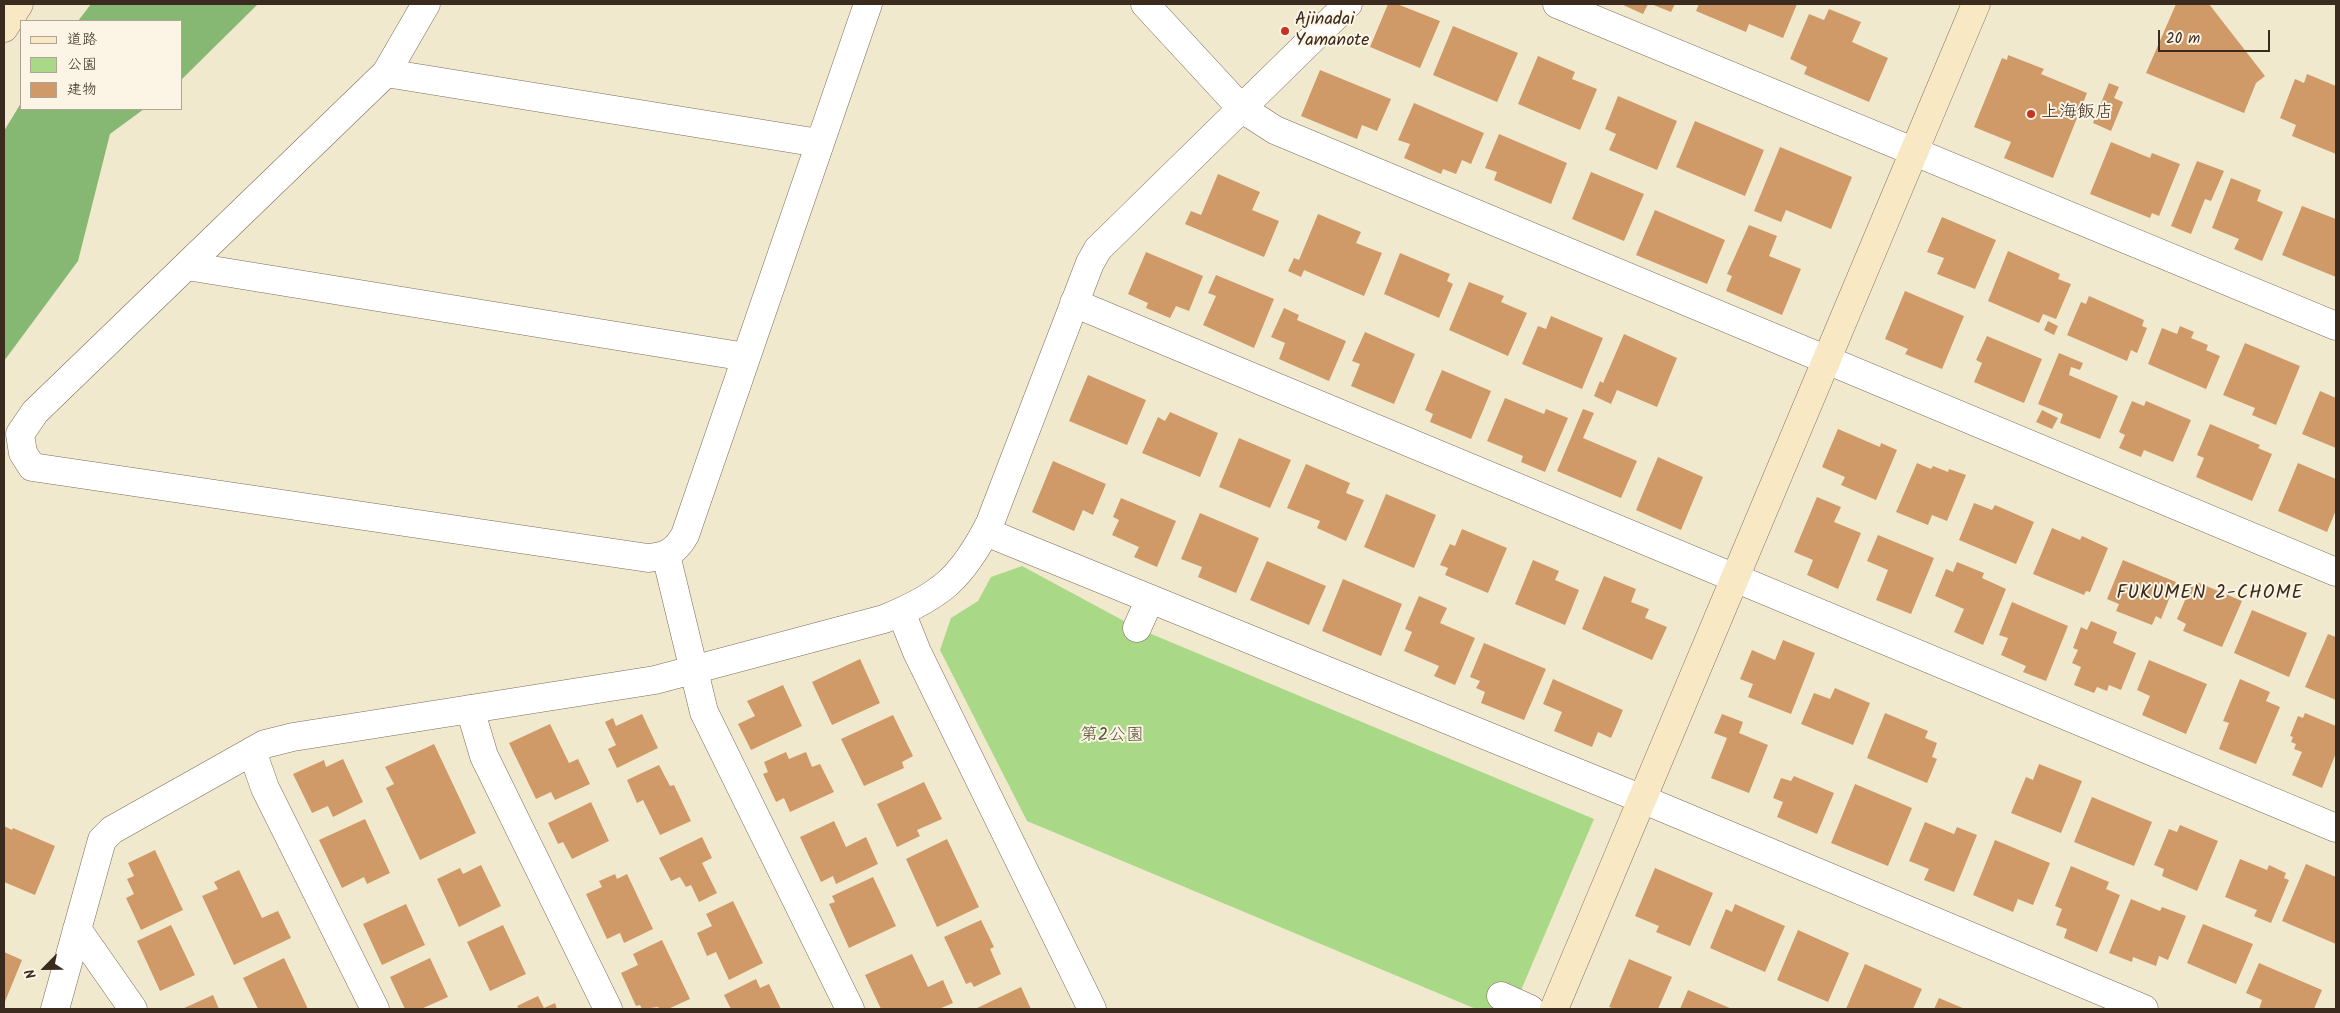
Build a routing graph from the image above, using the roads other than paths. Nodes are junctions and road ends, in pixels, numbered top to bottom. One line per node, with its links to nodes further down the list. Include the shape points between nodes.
1 (19, 4): 8 (street)
2 (426, 4): 9 (street)
3 (868, 4): 11 (street)
4 (1145, 4): 10 (street)
5 (1348, 4): 10 (street)
6 (1557, 4): 12 (street)
7 (1976, 4): 12 (street)
8 (4, 28)
9 (386, 73): 11 (street); 13 (street)
10 (1241, 108): 14 (street, via 1098,249); 17 (street, via 1285,134)
11 (819, 144): 16 (street)
12 (1914, 152): 15 (street); 17 (street)
13 (187, 266): 16 (street); 19 (street, via 35,412 20,434 23,453 32,467 648,558)
14 (1074, 302): 18 (street); 21 (street)
15 (2336, 326)
16 (746, 357): 19 (street, via 685,535 679,545)
17 (1826, 360): 20 (street); 21 (street)
18 (986, 532): 22 (street); 23 (street, via 973,556 948,584 919,605)
19 (666, 555): 25 (street)
20 (2336, 572)
21 (1735, 577): 28 (street); 29 (street)
22 (1150, 599): 24 (street); 28 (street)
23 (901, 612): 25 (street); 37 (street)
24 (1137, 628)
25 (693, 670): 26 (street, via 655,680); 36 (street, via 706,717)
26 (470, 709): 27 (street, via 279,740); 35 (street, via 484,756)
27 (252, 751): 30 (street, via 106,834 99,846); 34 (street, via 265,788)
28 (1642, 799): 39 (street); 40 (street)
29 (2336, 828)
30 (77, 929): 32 (street); 33 (street)
31 (1501, 996): 38 (street)
32 (55, 1009)
33 (133, 1009)
34 (375, 1009)
35 (608, 1009)
36 (850, 1009)
37 (1092, 1009)
38 (1530, 1009)
39 (1554, 1009)
40 (2144, 1009)

